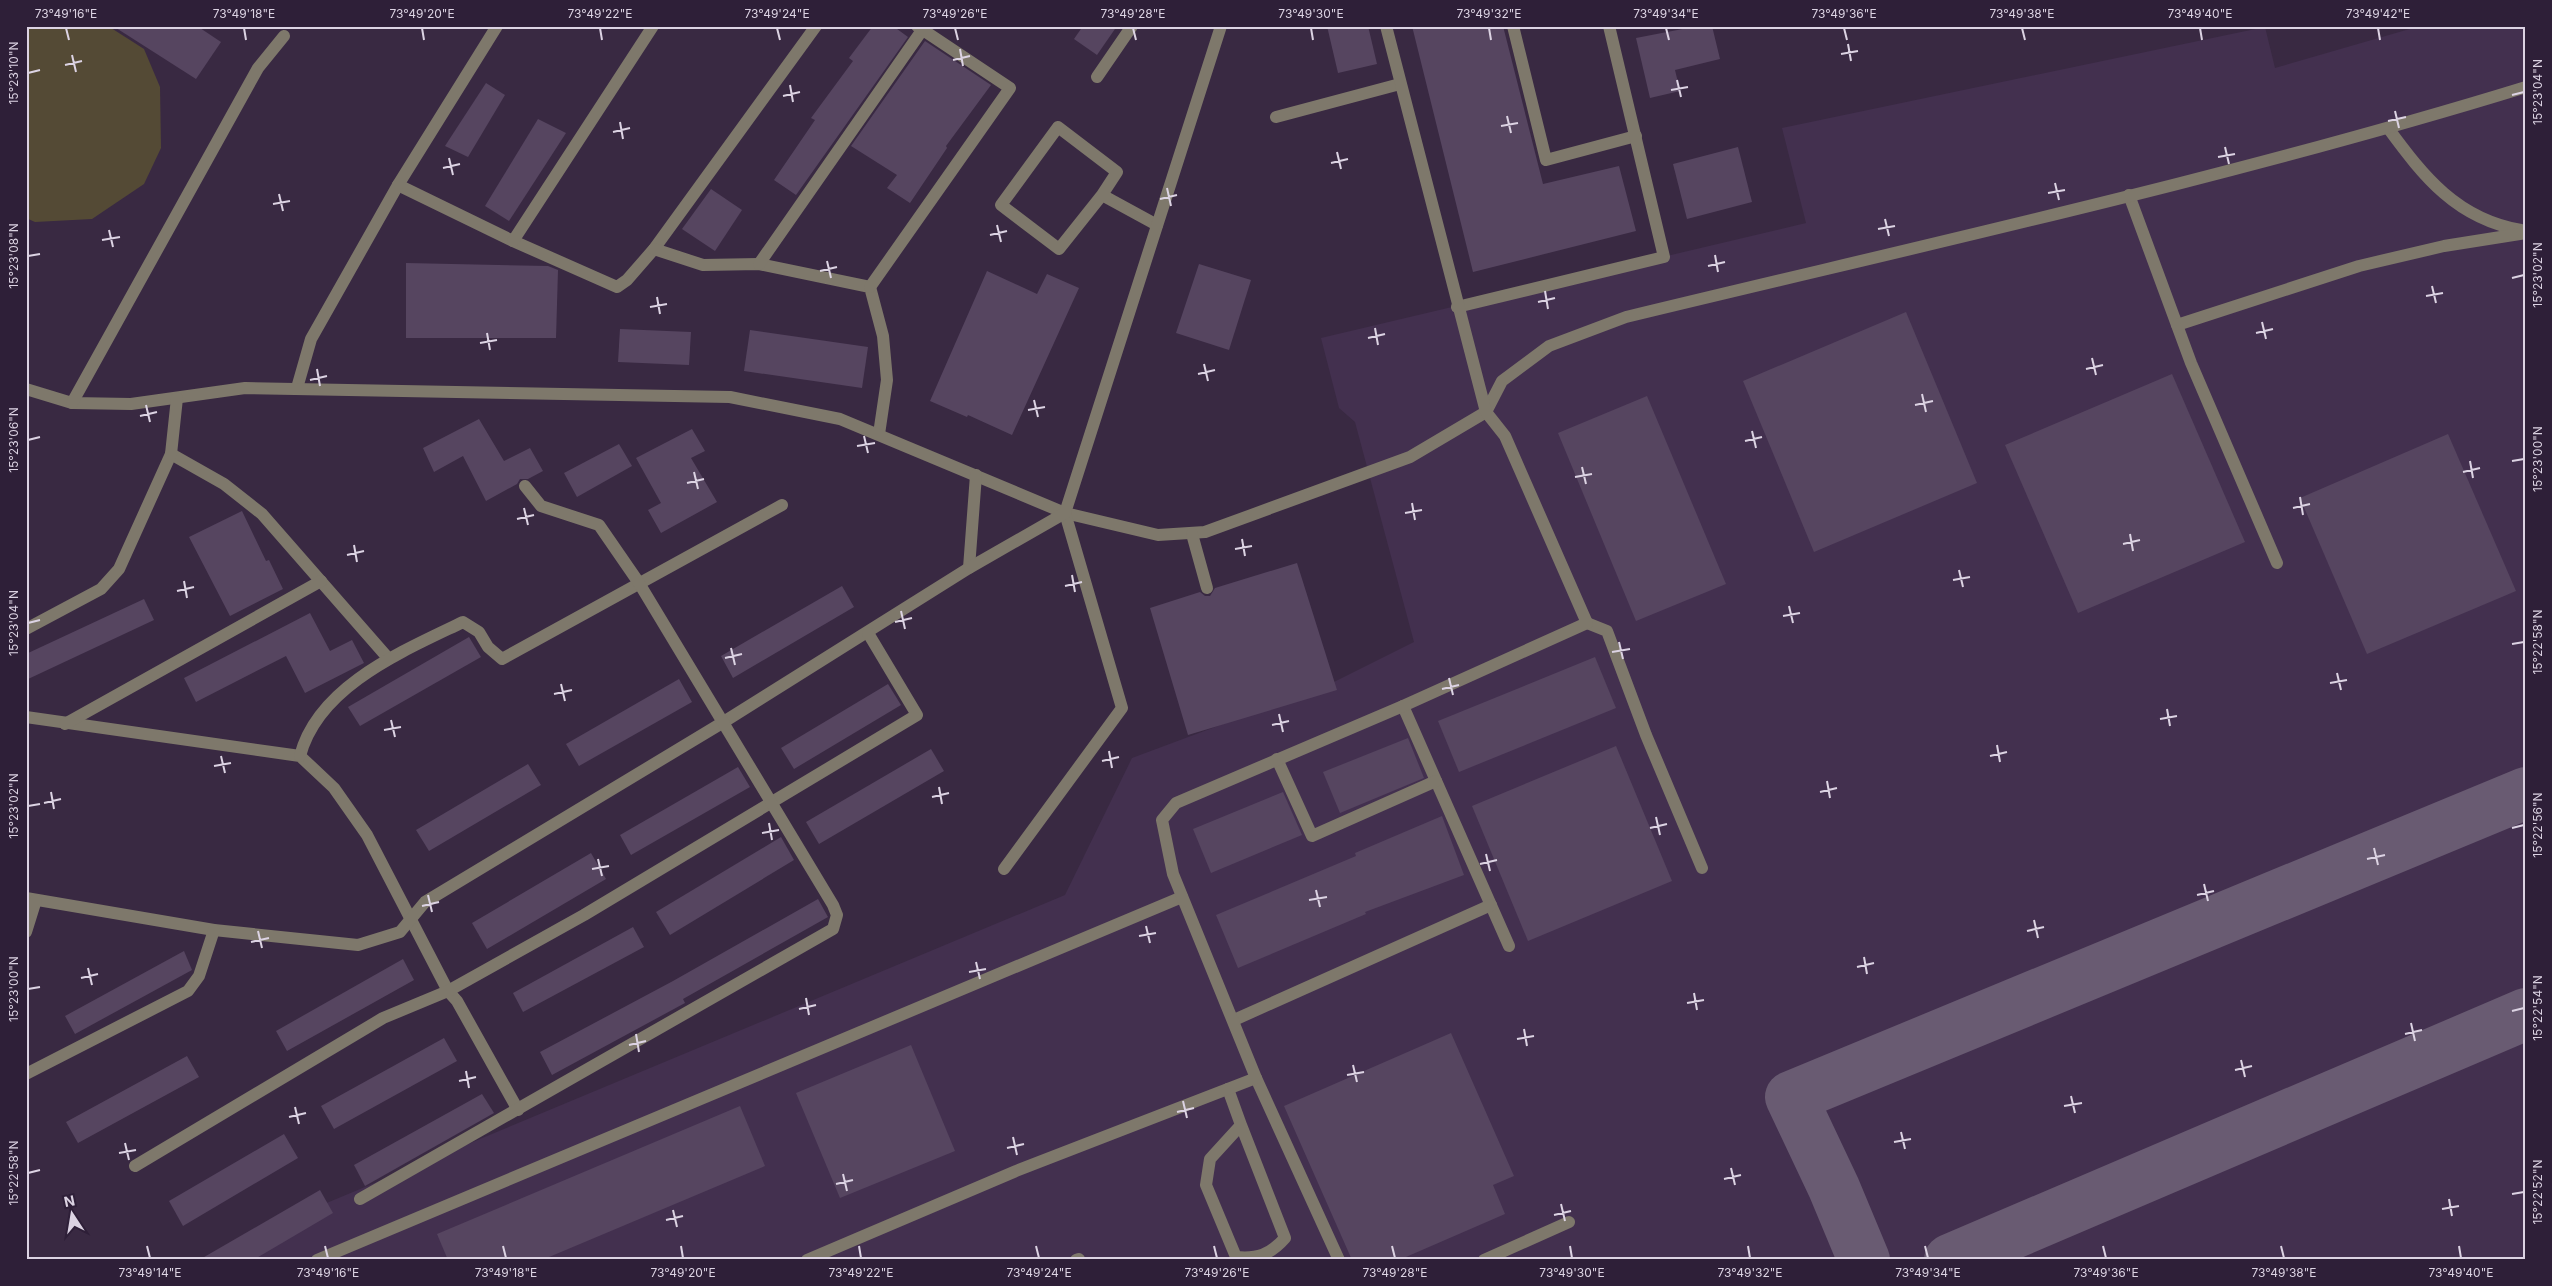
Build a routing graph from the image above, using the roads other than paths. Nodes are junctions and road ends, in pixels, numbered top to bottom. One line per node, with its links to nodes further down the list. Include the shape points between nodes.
1 (497, 26): 17 (street)
2 (653, 26): 22 (street)
3 (816, 26): 23 (street)
4 (1132, 26): 11 (street)
5 (1221, 26): 20 (street)
6 (1386, 26): 12 (street)
7 (1513, 26): 16 (street, via 1546,160)
8 (1609, 26): 16 (street)
9 (921, 27): 24 (street); 25 (street, via 1010,88)
10 (284, 36): 31 (street, via 258,68)
11 (1097, 77)
12 (1400, 84): 14 (street); 26 (street)
13 (2526, 87): 15 (street)
14 (1276, 117)
15 (2388, 128): 19 (street); 21 (street, via 2420,172 2461,208 2499,226)
16 (1636, 136): 26 (street, via 1664,257)
17 (398, 185): 22 (street); 28 (street, via 311,339)
18 (1102, 195): 18 (street, via 1059,249 1001,204 1058,127 1117,172); 20 (street)
19 (2129, 195): 27 (street); 32 (street, via 1626,316 1549,346 1502,381)
20 (1157, 225): 38 (street)
21 (2526, 232): 27 (street, via 2444,246 2359,266)
22 (513, 242): 23 (street, via 617,287)
23 (654, 249): 24 (street, via 703,265)
24 (759, 264): 25 (street)
25 (870, 287): 33 (street, via 883,336 887,380)
26 (1456, 307): 32 (street)
27 (2177, 325): 40 (street)
28 (297, 388): 30 (street, via 245,388); 33 (street, via 730,397 840,419)
29 (26, 389): 31 (street)
30 (176, 398): 31 (street, via 131,404); 34 (street)
31 (72, 403)
32 (1486, 412): 39 (street, via 1410,457); 45 (street, via 1505,436)
33 (879, 434): 35 (street)
34 (171, 454): 42 (street, via 224,484 262,514); 46 (street, via 118,569 101,589)
35 (976, 474): 38 (street); 41 (street)
36 (525, 486): 43 (street, via 541,506 599,525)
37 (782, 505): 43 (street)
38 (1065, 513): 39 (street, via 1158,535); 41 (street); 58 (street, via 1122,708)
39 (1192, 534): 44 (street)
40 (2277, 563)
41 (969, 568): 47 (street)
42 (321, 581): 48 (street); 52 (street)
43 (638, 582): 48 (street, via 502,659 488,648 480,632 463,622); 51 (street)
44 (1207, 588)
45 (1586, 624): 49 (street); 57 (street, via 1607,631)
46 (26, 629)
47 (868, 633): 51 (street); 56 (street, via 917,715)
48 (388, 658): 53 (street, via 327,704 305,736)
49 (1402, 706): 54 (street); 55 (street)
50 (26, 717): 52 (street)
51 (722, 723): 56 (street); 62 (street, via 424,902)
52 (65, 724): 53 (street)
53 (300, 756): 62 (street, via 334,788 367,834)
54 (1278, 759): 55 (street, via 1312,836); 59 (street, via 1176,802 1162,820 1172,874)
55 (1436, 782): 61 (street)
56 (771, 803): 66 (street, via 584,915); 71 (street, via 834,905 837,915 833,929)
57 (1702, 868)
58 (1004, 870)
59 (1182, 897): 67 (street); 76 (street)
60 (31, 899): 63 (street); 64 (street)
61 (1491, 905): 65 (street); 67 (street)
62 (411, 920): 63 (street, via 400,932 358,945); 66 (street)
63 (214, 930): 68 (street, via 199,976 188,991)
64 (26, 932)
65 (1509, 946)
66 (448, 990): 71 (street); 73 (street, via 384,1018)
67 (1234, 1020): 69 (street)
68 (26, 1074)
69 (1256, 1078): 70 (street); 78 (street)
70 (1228, 1089): 72 (street); 77 (street, via 1016,1171)
71 (518, 1110): 74 (street)
72 (1241, 1125): 72 (street, via 1210,1159 1206,1185 1236,1257 1252,1259 1273,1252 1285,1238)
73 (135, 1166)
74 (360, 1199)
75 (1569, 1222): 79 (street)
76 (323, 1258)
77 (807, 1260)
78 (1339, 1260)
79 (1484, 1260)

